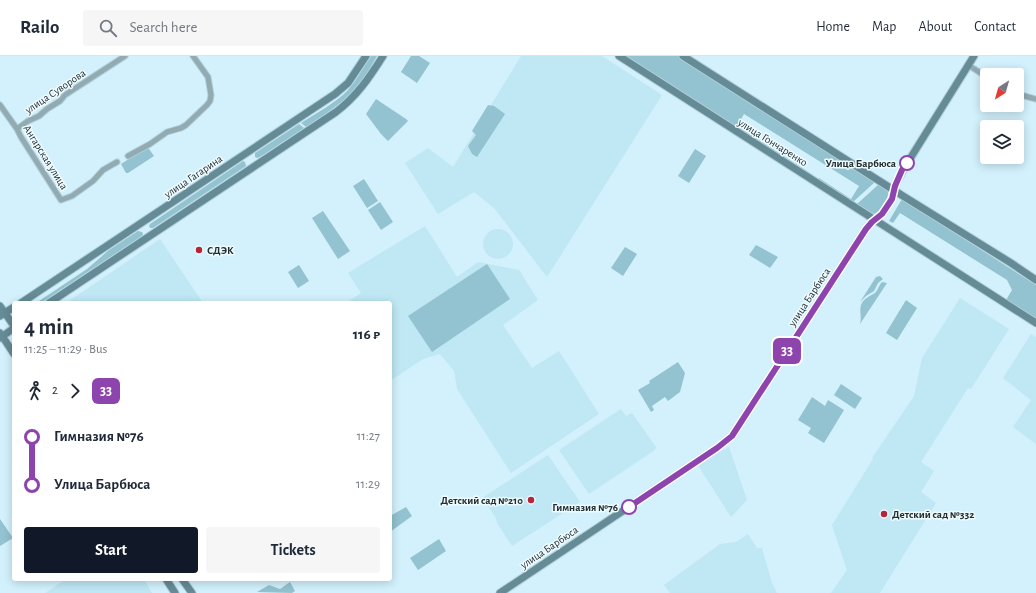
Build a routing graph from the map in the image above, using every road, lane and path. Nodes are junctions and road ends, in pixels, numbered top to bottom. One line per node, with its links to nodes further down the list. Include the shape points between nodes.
1 (125, 56): 13 (street, улица Суворова)
2 (193, 56): 15 (street, via 208,77 211,95 207,105 186,125 167,132)
3 (366, 56): 14 (street, улица Гагарина, via 348,83 340,90)
4 (383, 56): 17 (street, via 349,102)
5 (619, 56): 19 (street, улица Гончаренко)
6 (683, 56): 18 (street)
7 (974, 56): 8 (street, улица Барбюса)
8 (968, 65): 9 (street); 18 (street, улица Барбюса, via 902,170)
9 (980, 73)
10 (1024, 96): 11 (street)
11 (1036, 99)
12 (0, 105): 13 (street, Ангарская улица)
13 (17, 129): 16 (street, Ангарская улица, via 61,200 72,196 93,181 103,170)
14 (248, 153): 17 (street); 20 (street, улица Гагарина)
15 (128, 156)
16 (117, 162)
17 (255, 165): 21 (street)
18 (894, 190): 19 (street, улица Барбюса, via 892,199); 22 (street)
19 (875, 220): 28 (street, улица Гончаренко); 37 (street, улица Барбюса, via 866,229 728,439)
20 (142, 223): 21 (street); 23 (street, улица Гагарина)
21 (150, 236): 24 (street)
22 (1036, 280)
23 (24, 301)
24 (52, 301)
25 (0, 306): 27 (street)
26 (12, 308): 27 (street)
27 (2, 315): 29 (street)
28 (1036, 323)
29 (12, 325)
30 (12, 328): 31 (street)
31 (1, 336): 32 (street)
32 (12, 351)
33 (167, 581): 35 (street)
34 (184, 581): 35 (street); 36 (street)
35 (172, 592)
36 (192, 593)
37 (500, 593)

